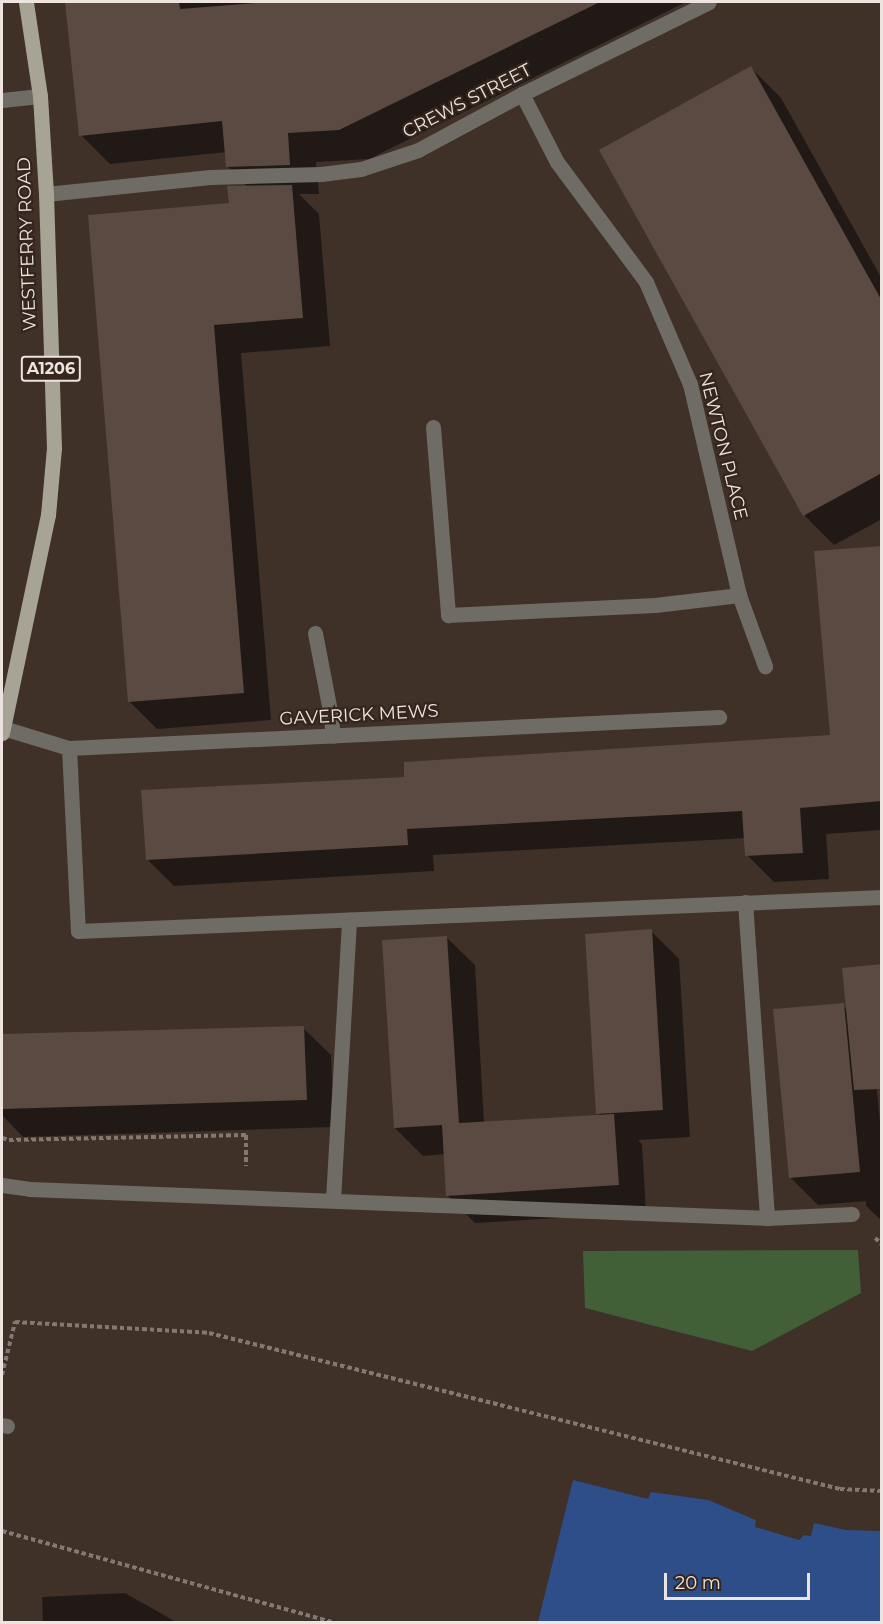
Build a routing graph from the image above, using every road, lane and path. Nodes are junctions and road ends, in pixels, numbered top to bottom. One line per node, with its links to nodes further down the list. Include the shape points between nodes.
1 (26, 2): 4 (main road, WESTFERRY ROAD / A1206)
2 (709, 2): 3 (street, CREWS STREET)
3 (522, 94): 6 (street, CREWS STREET, via 418,150 361,169 311,175 210,177); 8 (street, NEWTON PLACE, via 557,162 646,282 690,384)
4 (40, 96): 5 (street); 6 (main road, WESTFERRY ROAD / A1206)
5 (2, 100)
6 (46, 194): 12 (main road, WESTFERRY ROAD / A1206, via 54,448 48,515)
7 (433, 427): 8 (street, via 448,615 655,605)
8 (739, 595): 10 (street, NEWTON PLACE)
9 (315, 633): 13 (street)
10 (765, 666)
11 (719, 717): 13 (street, GAVERICK MEWS)
12 (2, 730): 14 (street, GAVERICK MEWS)
13 (333, 735): 14 (street, GAVERICK MEWS)
14 (69, 748): 17 (street, via 78,931)
15 (882, 897): 16 (street)
16 (745, 902): 17 (street); 23 (street)
17 (349, 919): 21 (street)
18 (2, 1138): 20 (path, via 246,1135)
19 (2, 1185): 20 (street)
20 (247, 1198): 21 (street)
21 (333, 1199): 23 (street)
22 (852, 1214): 23 (street)
23 (767, 1218)
24 (2, 1375): 25 (path, via 15,1322 209,1333 840,1490)
25 (882, 1491)
26 (2, 1531): 27 (path)
27 (333, 1623)

